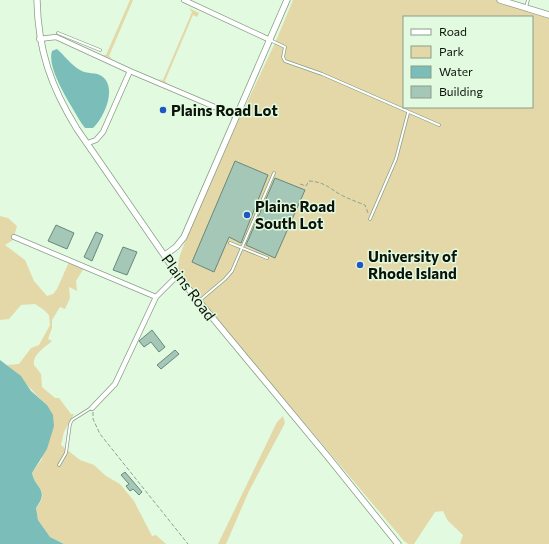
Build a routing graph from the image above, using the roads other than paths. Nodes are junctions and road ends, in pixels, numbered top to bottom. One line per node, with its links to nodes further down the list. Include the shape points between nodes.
1 (37, 0): 9 (street, Plains Road)
2 (184, 0): 10 (street)
3 (287, 0): 10 (street)
4 (500, 0): 6 (street)
5 (528, 0): 6 (lane)
6 (526, 8): 7 (street)
7 (549, 15)
8 (58, 33): 11 (lane)
9 (39, 39): 12 (street, via 56,37); 16 (street, Plains Road, via 51,81 64,107)
10 (270, 40): 13 (lane, via 285,47 285,61 322,74); 14 (street)
11 (100, 50)
12 (130, 71): 14 (street); 16 (street, via 104,132 96,140)
13 (408, 113): 15 (lane); 18 (lane, via 396,159)
14 (236, 116): 22 (street, via 184,237)
15 (439, 125)
16 (88, 143): 22 (street, Plains Road)
17 (274, 173): 21 (lane)
18 (370, 219)
19 (14, 237): 25 (street)
20 (230, 243): 21 (lane)
21 (242, 248): 23 (lane); 26 (lane, via 232,271)
22 (165, 255): 24 (street, Plains Road)
23 (267, 258)
24 (178, 275): 25 (street); 26 (street, Plains Road)
25 (156, 297): 27 (street, via 115,384)
26 (198, 301): 29 (street, Plains Road)
27 (92, 408): 28 (lane, via 72,420 66,453)
28 (59, 464)
29 (398, 544)

